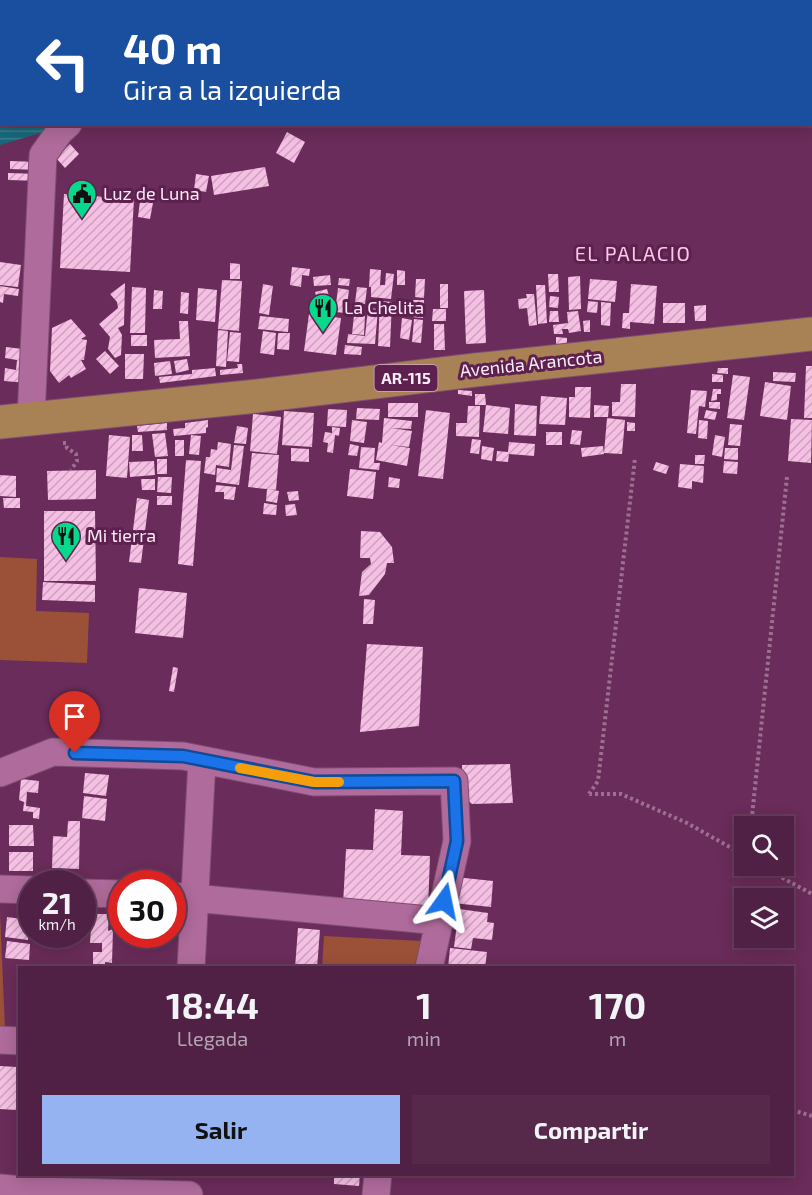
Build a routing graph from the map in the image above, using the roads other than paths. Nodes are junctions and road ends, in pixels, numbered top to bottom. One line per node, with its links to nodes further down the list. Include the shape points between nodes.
1 (66, 126): 3 (street, via 43,155)
2 (812, 334): 3 (main road, Avenida Arancota / AR-115)
3 (15, 420)
4 (202, 760): 5 (street, via 53,752); 6 (street); 11 (street, via 314,782 454,781 457,841)
5 (0, 773)
6 (186, 882)
7 (0, 889): 8 (street)
8 (18, 890)
9 (186, 897): 11 (street)
10 (186, 921): 12 (street)
11 (440, 921): 13 (street)
12 (190, 966)
13 (429, 966)
14 (0, 1040): 15 (street)
15 (18, 1041)
16 (179, 1176): 20 (street)
17 (378, 1176): 22 (street)
18 (0, 1188): 19 (street)
19 (34, 1193): 20 (street)
20 (178, 1195): 21 (street)
21 (189, 1195)
22 (376, 1195)

